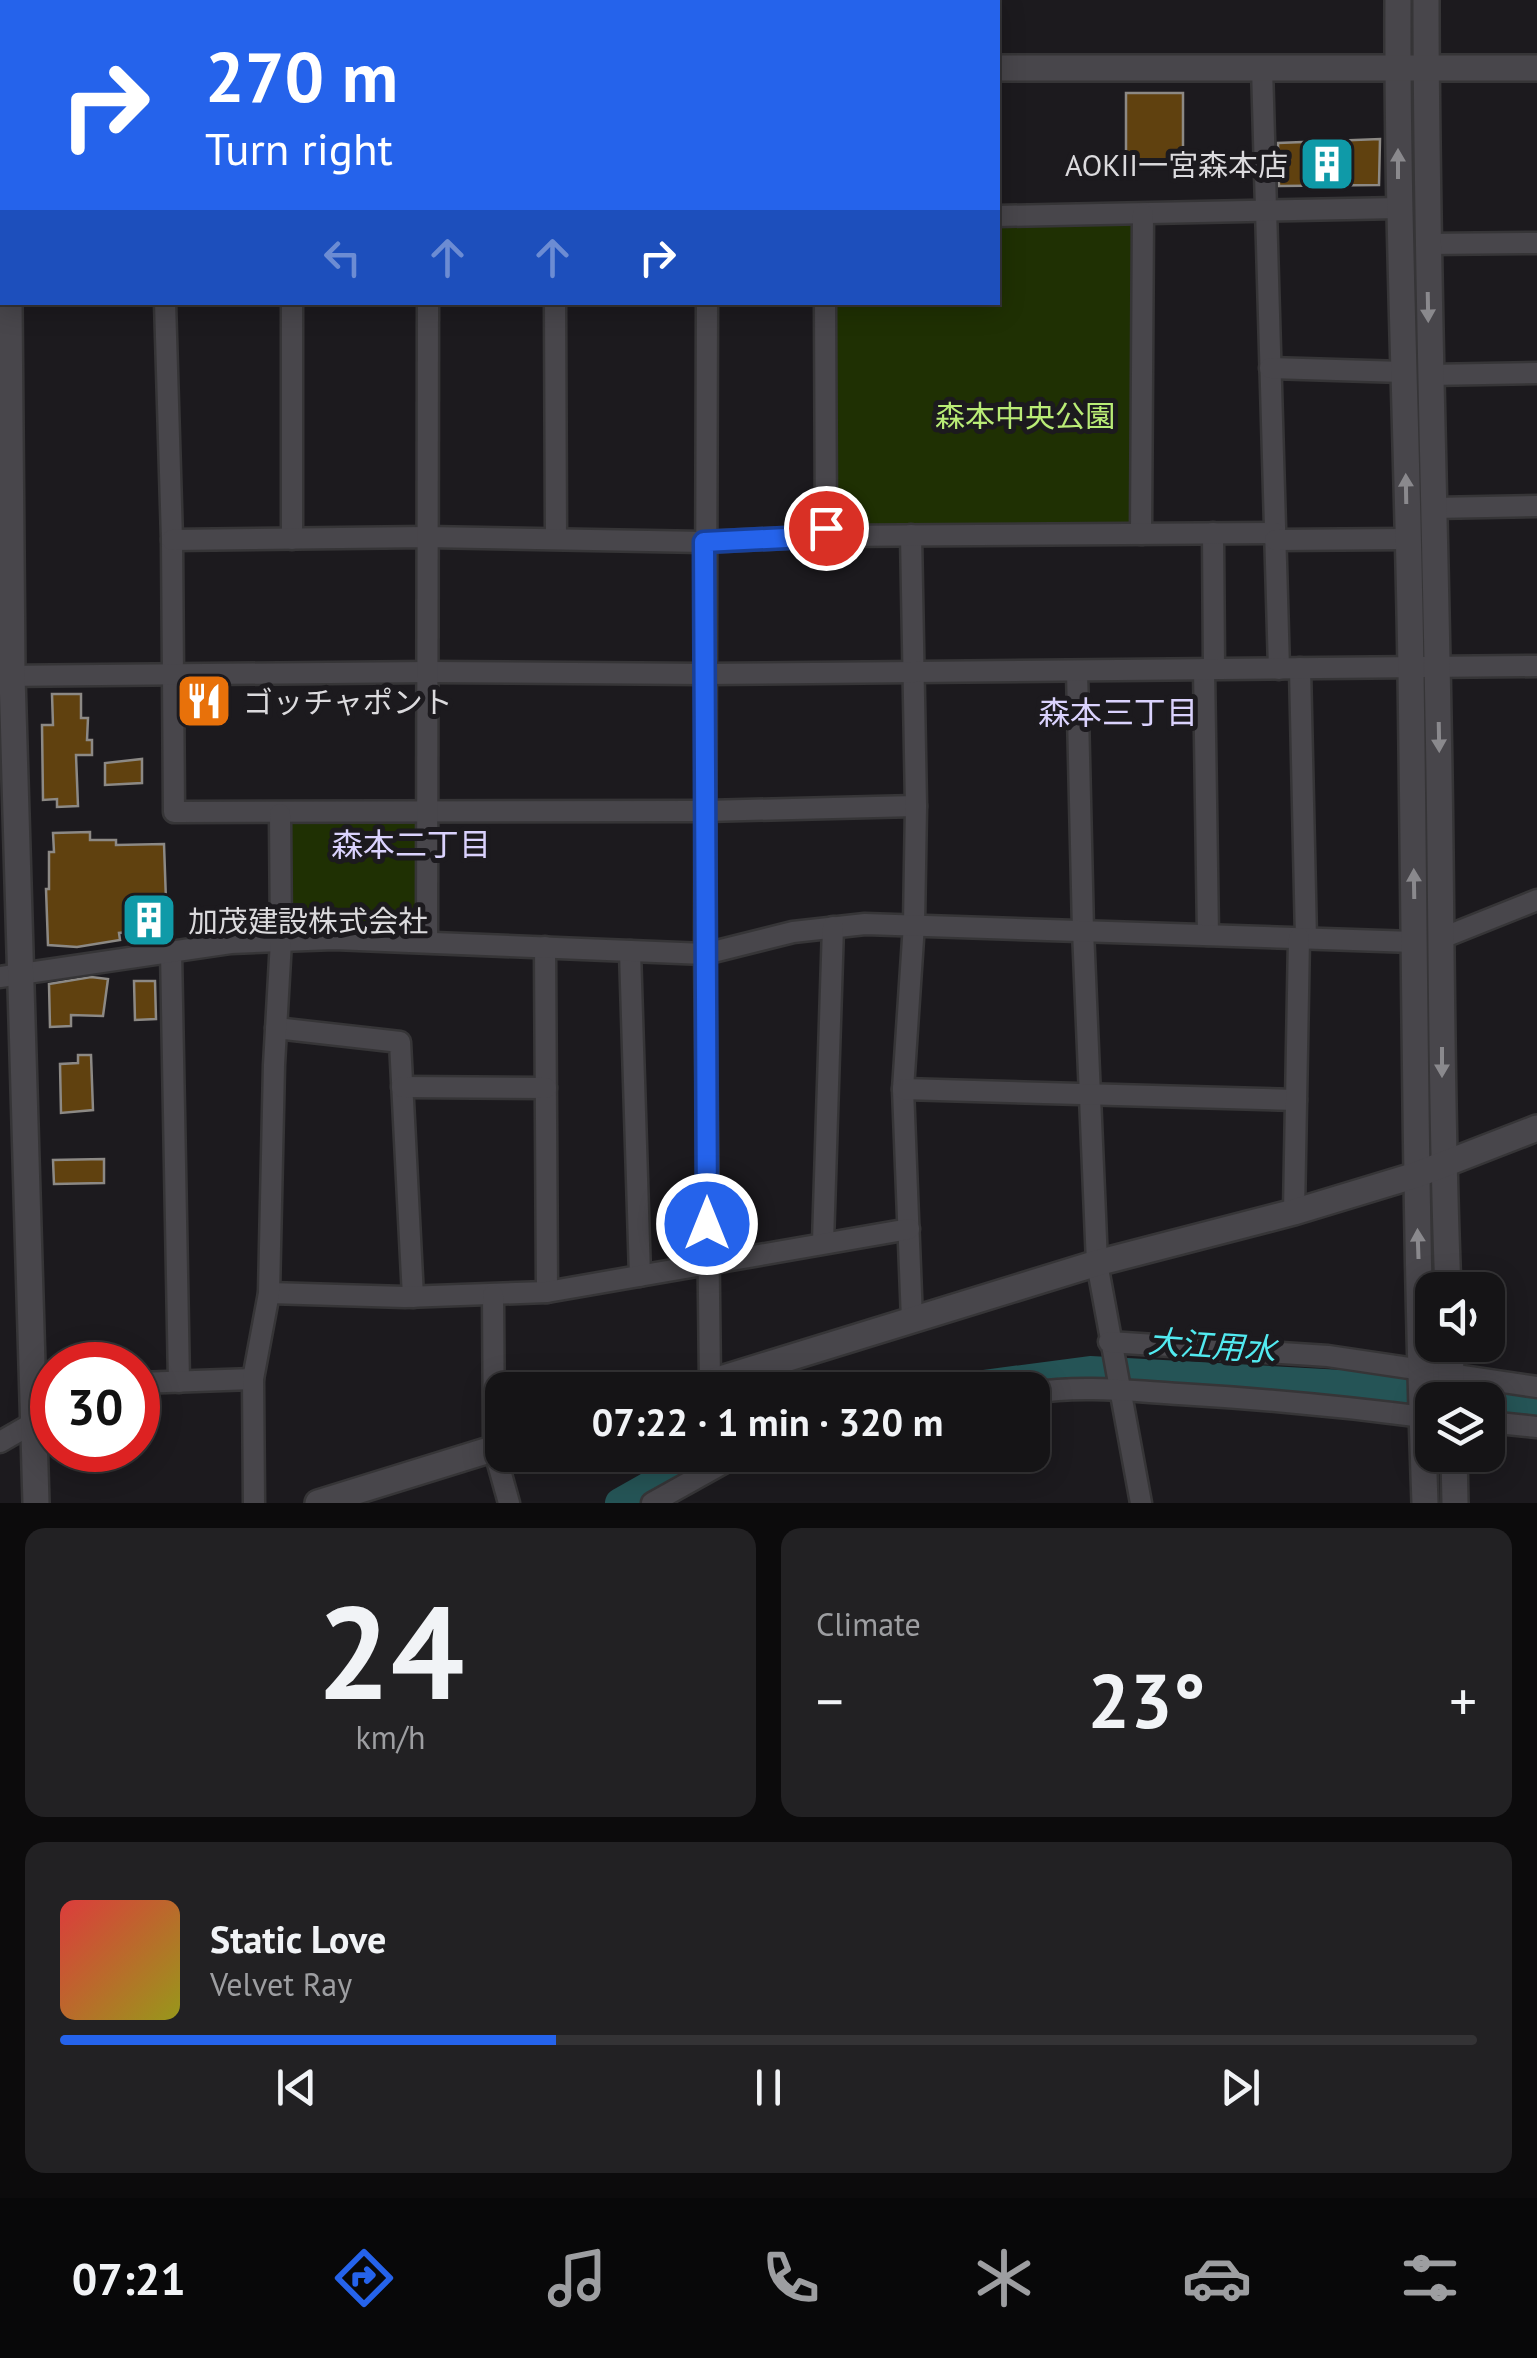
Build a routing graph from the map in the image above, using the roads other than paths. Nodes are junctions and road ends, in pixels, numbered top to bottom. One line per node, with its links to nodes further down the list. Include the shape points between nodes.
1 (1398, 0): 5 (street)
2 (1426, 0): 6 (street)
3 (1262, 67): 4 (street); 5 (street); 9 (street)
4 (1000, 68)
5 (1398, 68): 6 (street); 8 (street, one-way to 5)
6 (1426, 68): 7 (street); 13 (street)
7 (1537, 68)
8 (1398, 208): 9 (street); 24 (street)
9 (1264, 212): 10 (street); 21 (street)
10 (1144, 214): 11 (street); 27 (street)
11 (1000, 216)
12 (1537, 243): 13 (street)
13 (1428, 244): 24 (street, one-way to 24)
14 (9, 305): 22 (street)
15 (166, 305): 36 (street)
16 (292, 305): 33 (street)
17 (428, 305): 32 (street)
18 (555, 305): 34 (street)
19 (706, 305): 37 (street)
20 (825, 305): 30 (street)
21 (1270, 368): 24 (street); 31 (street)
22 (5, 372): 47 (street)
23 (1537, 373): 24 (street)
24 (1416, 374): 26 (street); 35 (street, one-way to 24)
25 (1537, 506): 26 (street)
26 (1433, 508): 38 (street)
27 (1141, 534): 28 (street); 29 (street)
28 (1213, 534): 31 (street); 42 (street)
29 (911, 535): 30 (street); 45 (street)
30 (826, 536): 37 (street)
31 (1275, 536): 35 (street); 40 (street)
32 (427, 537): 33 (street); 34 (street); 44 (street)
33 (292, 538): 36 (street)
34 (556, 538): 37 (street)
35 (1408, 539): 41 (street)
36 (172, 540): 48 (street)
37 (704, 542): 46 (street)
38 (1438, 666): 39 (street); 41 (street); 59 (street, one-way to 59)
39 (1537, 666)
40 (1290, 668): 41 (street); 42 (street); 58 (street)
41 (1411, 668): 62 (street, one-way to 41)
42 (1209, 669): 43 (street); 57 (street)
43 (1077, 671): 45 (street); 56 (street)
44 (428, 672): 46 (street); 48 (street); 51 (street)
45 (914, 672): 46 (street); 49 (street)
46 (705, 674): 50 (street)
47 (6, 676): 48 (street); 67 (street)
48 (172, 676): 52 (street, via 174,812)
49 (916, 806): 50 (street); 54 (street)
50 (706, 811): 51 (street); 66 (street)
51 (428, 812): 52 (street); 61 (street)
52 (280, 814): 60 (street)
53 (1537, 900): 59 (street)
54 (914, 924): 55 (street); 56 (street); 71 (street)
55 (833, 927): 66 (street); 79 (street)
56 (1083, 930): 57 (street); 72 (street)
57 (1208, 935): 58 (street)
58 (1303, 938): 62 (street); 73 (street)
59 (1442, 938): 75 (street, one-way to 75)
60 (281, 941): 61 (street); 64 (street); 68 (street)
61 (426, 942): 63 (street)
62 (1414, 942): 76 (street)
63 (546, 947): 65 (street); 70 (street)
64 (171, 950): 67 (street); 97 (street)
65 (630, 951): 66 (street); 83 (street)
66 (705, 954): 80 (street)
67 (10, 976): 89 (street)
68 (276, 1028): 69 (street, via 400,1042); 85 (street)
69 (402, 1087): 70 (street); 87 (street)
70 (546, 1088): 84 (street)
71 (903, 1089): 72 (street); 78 (street)
72 (1090, 1093): 73 (street); 81 (street)
73 (1296, 1100): 77 (street)
74 (1537, 1128): 75 (street)
75 (1442, 1166): 76 (street); 82 (street)
76 (1416, 1175): 77 (street); 94 (street, one-way to 76)
77 (1294, 1212): 81 (street)
78 (909, 1229): 79 (street); 88 (street)
79 (823, 1242): 80 (street)
80 (708, 1263): 83 (street); 92 (street)
81 (1097, 1263): 88 (street); 90 (street)
82 (1447, 1272)
83 (640, 1276): 84 (street)
84 (547, 1292): 86 (street)
85 (269, 1293): 87 (street); 95 (street)
86 (494, 1295): 87 (street); 91 (street)
87 (413, 1297)
88 (912, 1320): 93 (street)
89 (37, 1342)
90 (1110, 1347): 94 (street, via 1328,1356); 102 (street)
91 (496, 1372)
92 (699, 1372)
93 (743, 1372)
94 (1422, 1373): 98 (street); 99 (street)
95 (253, 1380): 97 (street); 116 (street)
96 (160, 1382): 97 (street)
97 (179, 1382)
98 (1423, 1382)
99 (1444, 1382)
100 (1505, 1386): 101 (street)
101 (1537, 1387)
102 (1118, 1388): 103 (street); 104 (street); 120 (street)
103 (1050, 1390)
104 (1415, 1415)
105 (1505, 1423): 107 (street)
106 (30, 1425): 108 (street)
107 (1537, 1426)
108 (0, 1442)
109 (485, 1452): 117 (street)
110 (39, 1472): 115 (street)
111 (503, 1472): 118 (street)
112 (708, 1472): 119 (street)
113 (1425, 1472): 121 (street)
114 (1454, 1472): 122 (street)
115 (36, 1503)
116 (254, 1503)
117 (318, 1503)
118 (510, 1503)
119 (652, 1503)
120 (1141, 1503)
121 (1425, 1503)
122 (1455, 1503)

